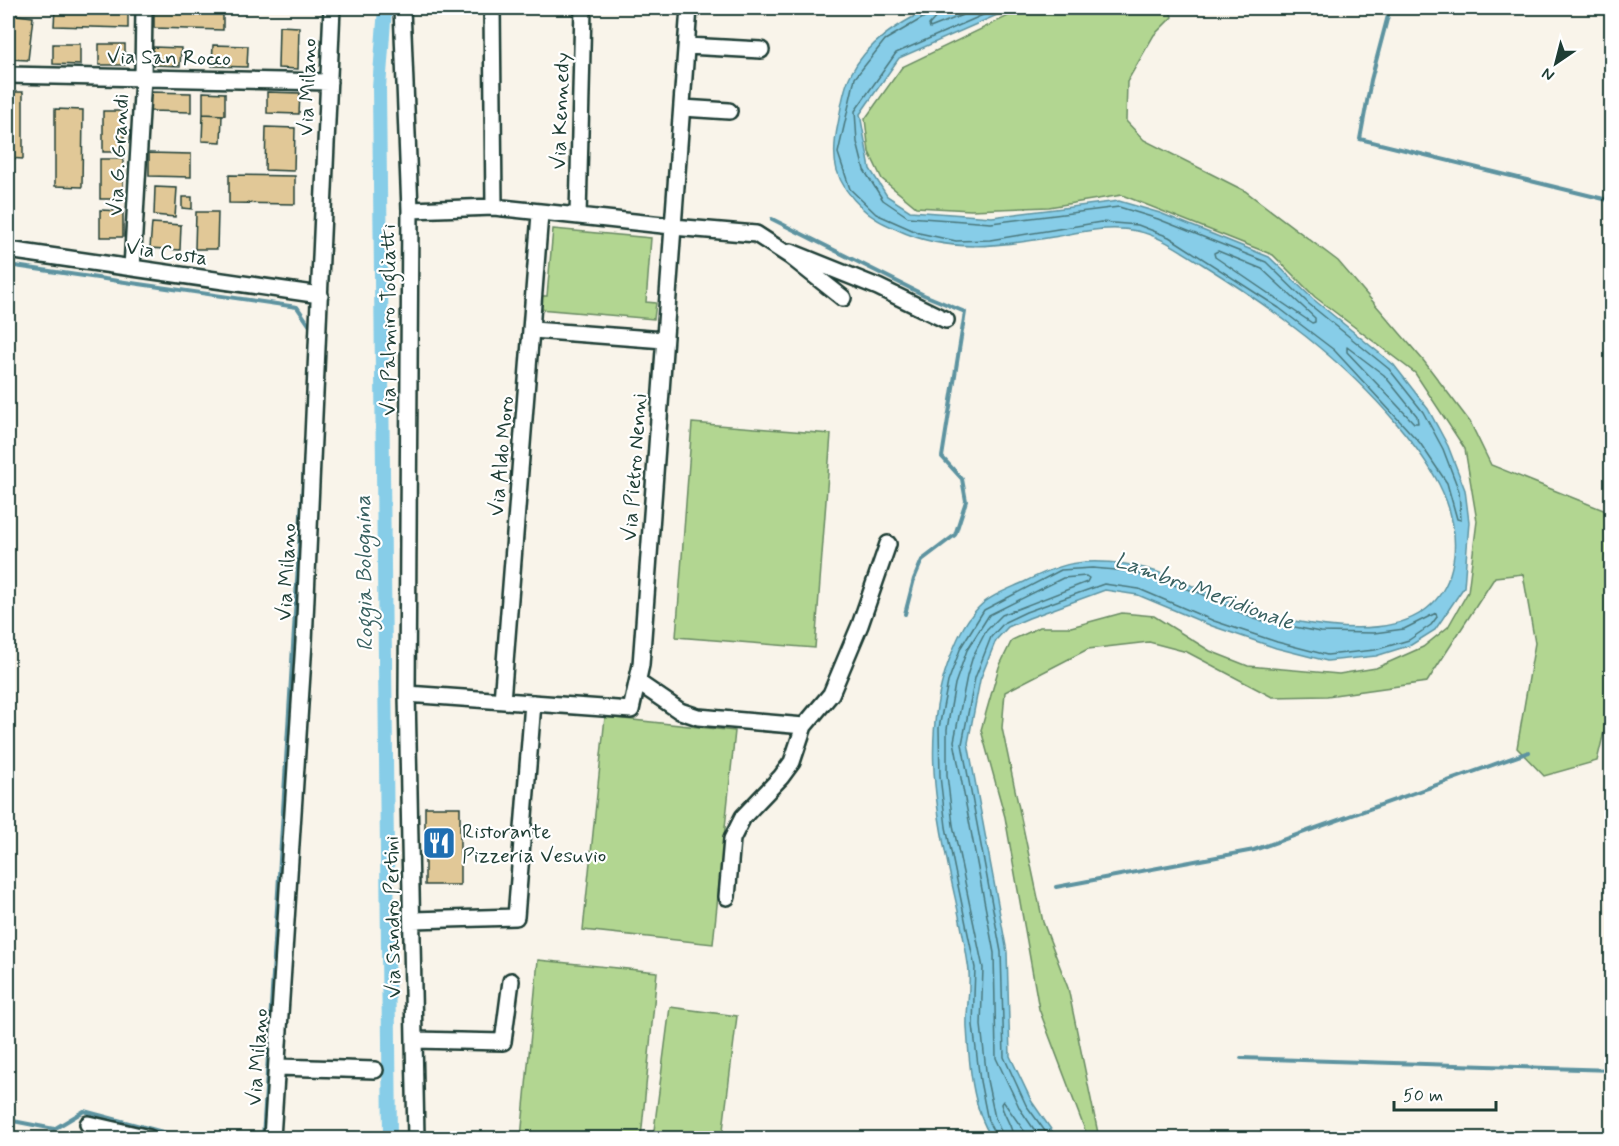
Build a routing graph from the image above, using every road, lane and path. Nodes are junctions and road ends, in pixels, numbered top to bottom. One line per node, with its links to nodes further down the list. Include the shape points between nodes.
1 (144, 8): 10 (street, Via G. Grandi)
2 (332, 8): 11 (street, Via Milano)
3 (402, 8): 15 (street)
4 (492, 8): 14 (street)
5 (583, 8): 17 (street, Via Kennedy)
6 (689, 8): 7 (street, Via Pietro Nenni)
7 (687, 46): 8 (street); 12 (street, Via Pietro Nenni)
8 (761, 50)
9 (8, 75): 10 (street, Via San Rocco)
10 (143, 76): 11 (street, Via San Rocco); 21 (street, Via G. Grandi)
11 (328, 82): 22 (street, Via Milano)
12 (682, 108): 13 (street); 18 (street, Via Pietro Nenni)
13 (729, 111)
14 (494, 207): 15 (street, Via Palmiro Togliatti); 16 (street, Via Palmiro Togliatti)
15 (410, 210): 29 (street, Via Palmiro Togliatti)
16 (540, 214): 17 (street, Via Palmiro Togliatti); 25 (street, Via Aldo Moro)
17 (578, 216): 18 (street, Via Palmiro Togliatti)
18 (673, 226): 19 (street, Via Palmiro Togliatti, via 756,234); 26 (street, Via Pietro Nenni)
19 (774, 246): 23 (street); 24 (street, via 878,287)
20 (8, 250): 21 (street, Via Costa)
21 (132, 268): 22 (street, Via Costa)
22 (320, 295): 37 (street, Via Milano)
23 (843, 298)
24 (946, 320)
25 (533, 330): 26 (street); 30 (street, Via Aldo Moro)
26 (664, 340): 28 (street, Via Pietro Nenni)
27 (888, 544): 32 (street, via 831,694)
28 (639, 683): 31 (street, Via Pietro Nenni, via 631,710); 32 (street, via 680,711 698,717)
29 (407, 694): 30 (street); 34 (street, Via Sandro Pertini)
30 (502, 701): 31 (street)
31 (533, 703): 34 (street, via 516,917)
32 (804, 726): 33 (street, via 792,762 743,817 732,839)
33 (726, 897)
34 (413, 920): 36 (street, Via Sandro Pertini)
35 (510, 981): 36 (street, via 503,1042)
36 (415, 1040): 42 (street, Via Sandro Pertini)
37 (278, 1067): 38 (street); 41 (street, Via Milano)
38 (375, 1070)
39 (88, 1124): 40 (street)
40 (149, 1138)
41 (272, 1138)
42 (416, 1138)

